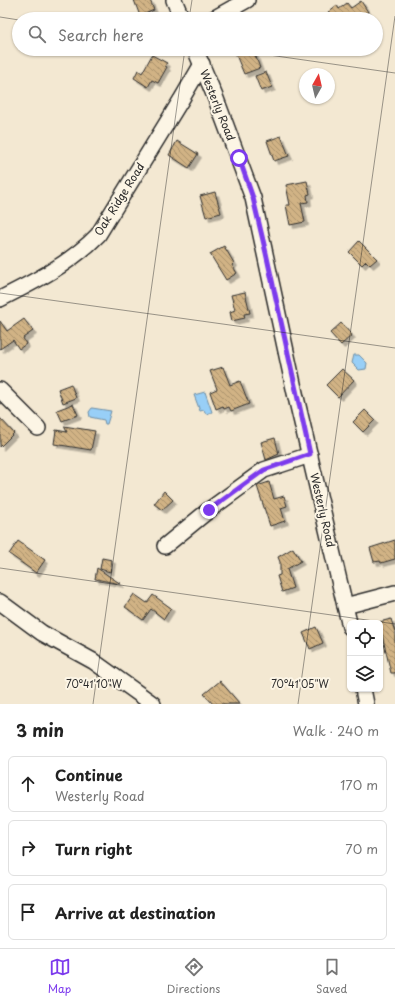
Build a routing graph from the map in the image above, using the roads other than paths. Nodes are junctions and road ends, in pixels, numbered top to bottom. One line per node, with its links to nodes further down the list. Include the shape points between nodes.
1 (174, 0): 3 (street)
2 (247, 0): 4 (street)
3 (179, 12)
4 (226, 12)
5 (198, 56): 6 (street, Westerly Road)
6 (202, 64): 7 (street, Oak Ridge Road, via 98,235 84,249 31,284); 10 (street, Westerly Road, via 253,198)
7 (0, 299)
8 (0, 390): 9 (street)
9 (38, 428)
10 (310, 454): 11 (street, via 264,470); 14 (street, Westerly Road)
11 (165, 546)
12 (395, 593): 14 (street)
13 (0, 602): 17 (street, via 42,633 93,661)
14 (345, 606): 15 (street, Westerly Road)
15 (348, 620)
16 (364, 692): 18 (street)
17 (152, 704)
18 (366, 704)

